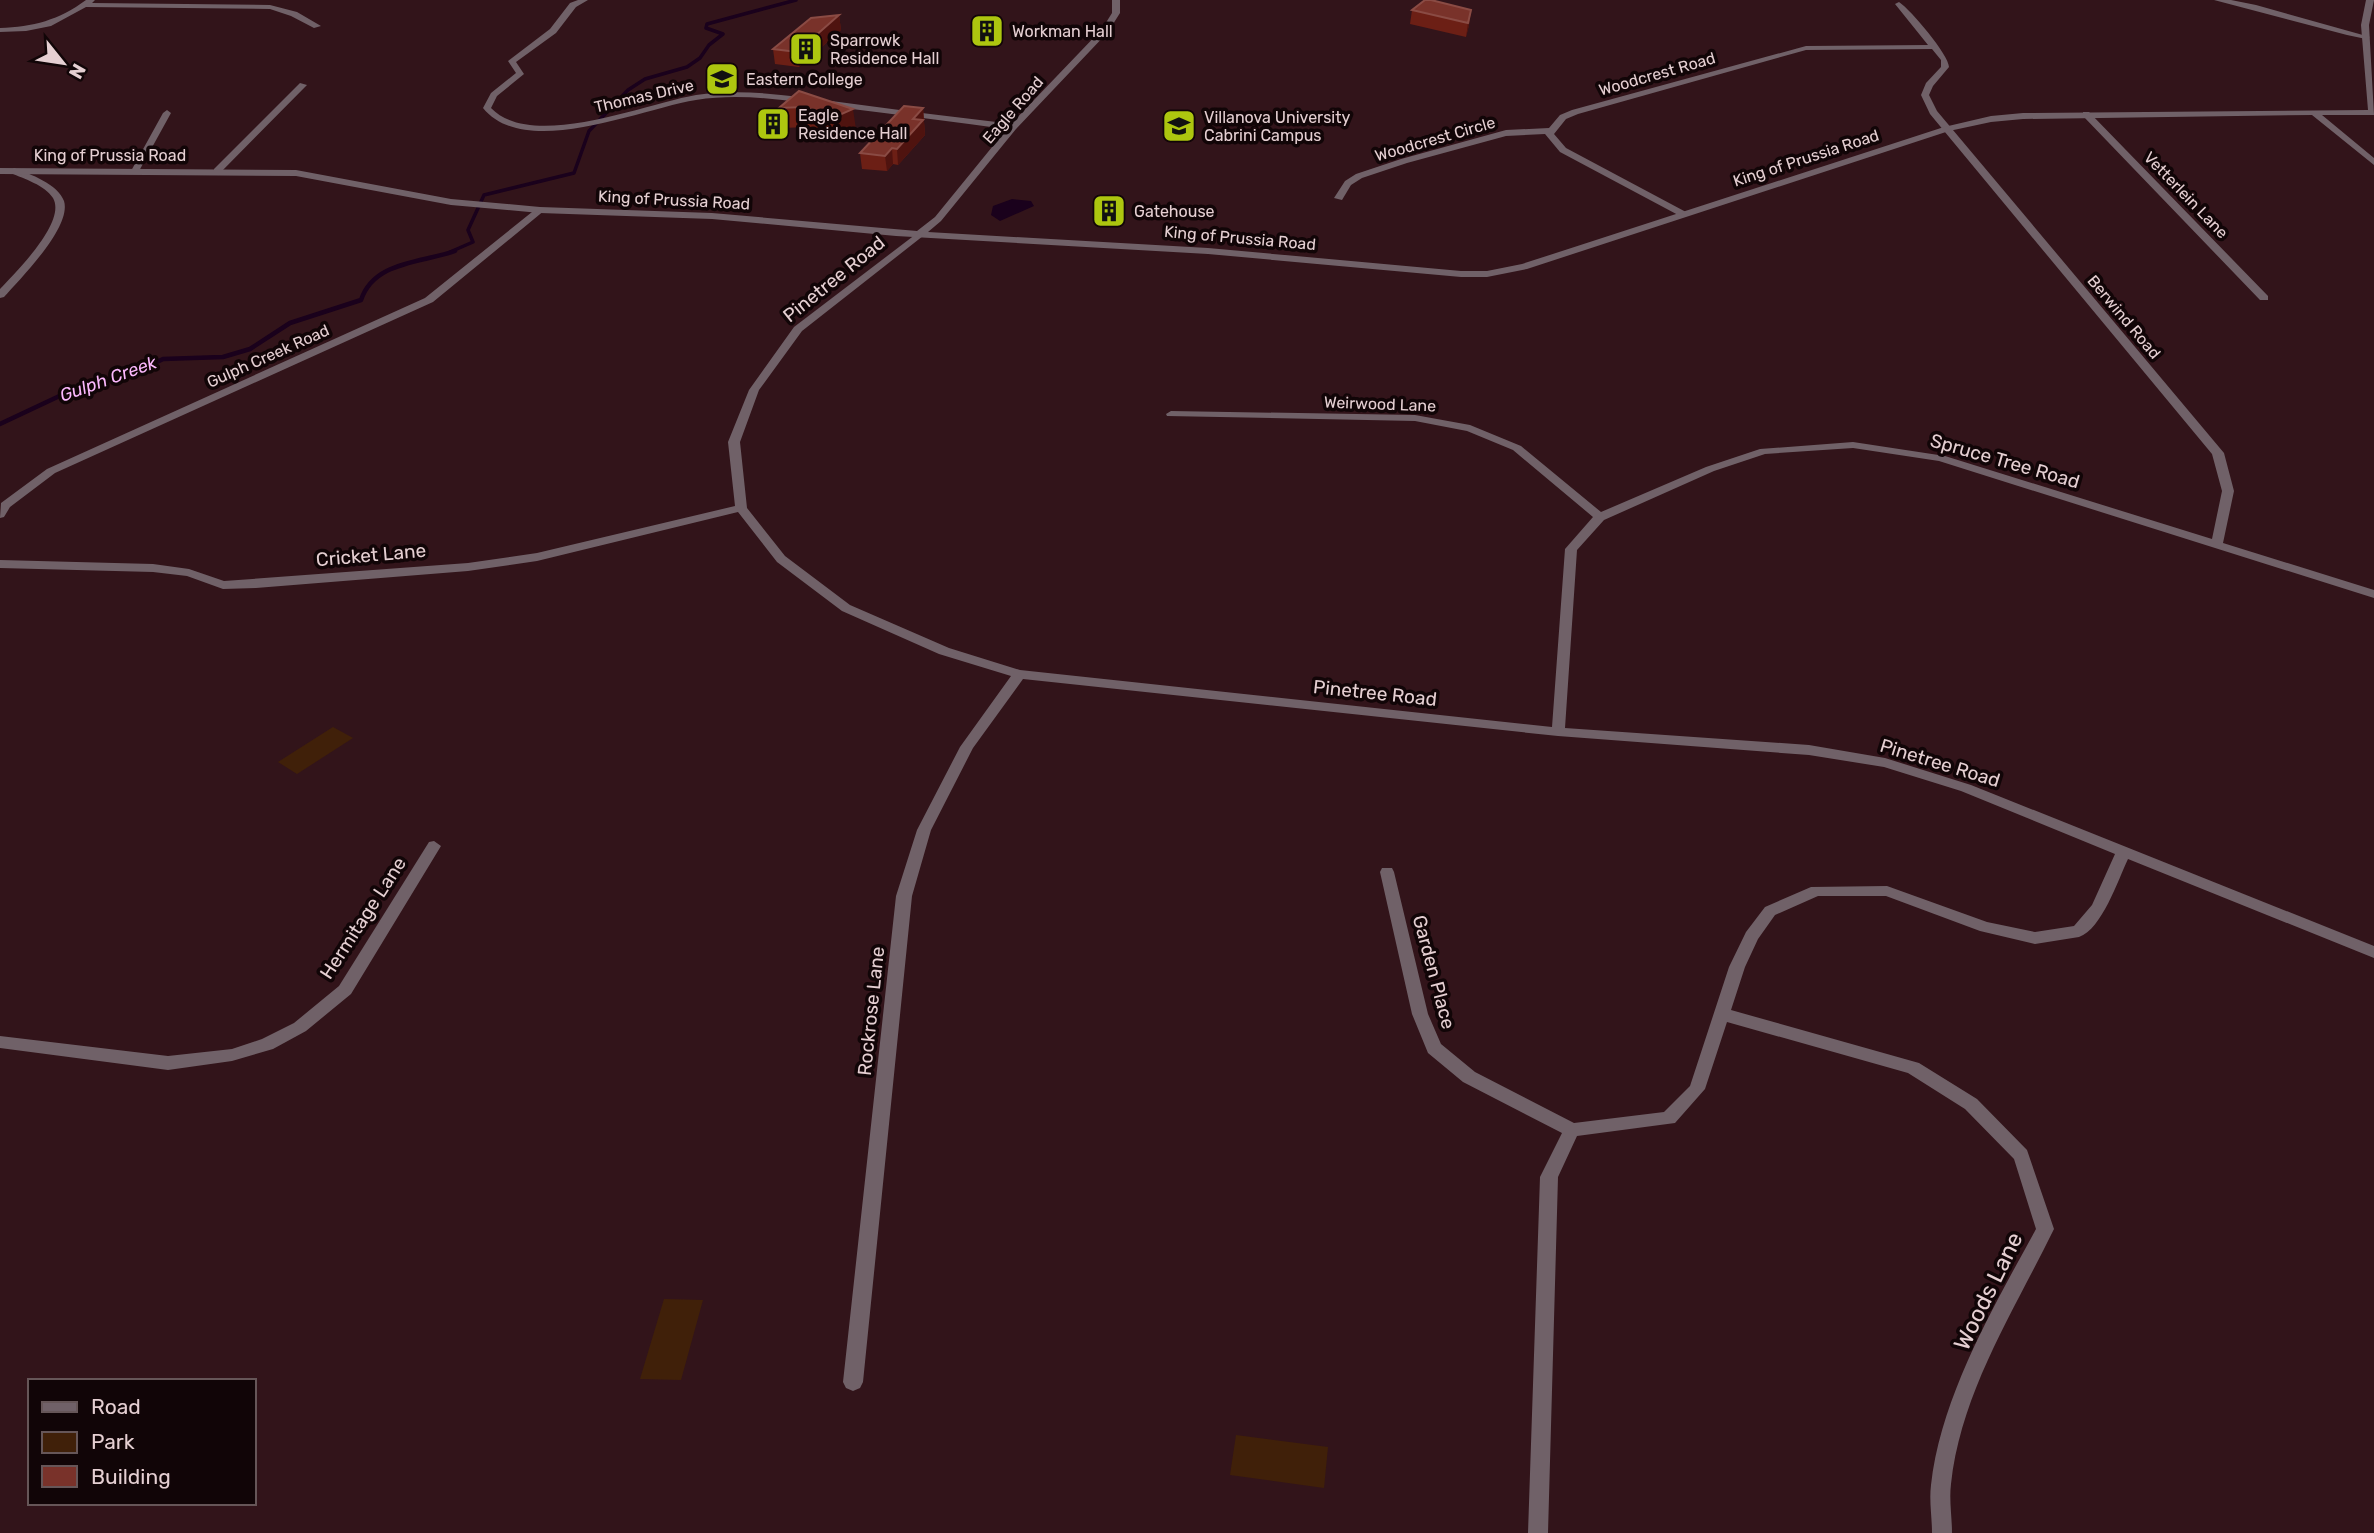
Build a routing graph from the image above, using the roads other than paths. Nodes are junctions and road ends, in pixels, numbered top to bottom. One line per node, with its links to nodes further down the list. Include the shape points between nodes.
1 (584, 0): 16 (street, Thomas Drive, via 573,5 553,31 512,61 520,74 494,94 487,108 498,120 525,127 582,125 695,97 745,93)
2 (1115, 0): 16 (street, Eagle Road, via 1116,13 1104,30)
3 (2218, 0): 9 (street)
4 (2370, 0): 9 (street)
5 (88, 2): 7 (street, via 270,7); 8 (street, via 39,29)
6 (1899, 4): 10 (street)
7 (317, 26)
8 (0, 30)
9 (2366, 37): 12 (street)
10 (1936, 47): 17 (street, Berwind Road, via 1945,67 1925,95); 18 (street, Woodcrest Road, via 1806,48 1574,112)
11 (303, 85): 23 (street)
12 (2373, 112): 14 (street, King of Prussia Road)
13 (167, 113): 22 (street)
14 (2314, 113): 15 (street, King of Prussia Road); 19 (street)
15 (2086, 114): 17 (street, King of Prussia Road, via 1991,119); 29 (street, Vetterlein Lane)
16 (1013, 127): 27 (street, Eagle Road, via 976,176)
17 (1947, 129): 26 (street, King of Prussia Road); 34 (street, Berwind Road, via 2218,453 2228,491)
18 (1550, 131): 24 (street, Woodcrest Circle, via 1506,133 1404,161 1359,176); 26 (street, via 1563,150)
19 (2374, 162)
20 (0, 171): 21 (street, King of Prussia Road)
21 (14, 171): 22 (street, King of Prussia Road); 28 (street, via 49,190 59,202 60,215 49,236)
22 (135, 171): 23 (street, King of Prussia Road)
23 (217, 171): 25 (street, King of Prussia Road, via 296,173 416,197)
24 (1339, 198)
25 (540, 210): 27 (street, King of Prussia Road, via 712,216); 32 (street, Gulph Creek Road, via 429,300 51,471 5,505)
26 (1683, 214): 27 (street, King of Prussia Road, via 1524,267 1487,274 1208,250)
27 (920, 234): 31 (street, Pinetree Road, via 799,329 754,390 734,442)
28 (0, 295)
29 (2264, 298)
30 (1171, 414): 33 (street, Weirwood Lane, via 1415,418 1458,425 1517,448)
31 (741, 509): 35 (street, Cricket Lane, via 482,565 256,584 223,585 189,573 153,568); 37 (street, Pinetree Road, via 781,559 846,608 943,651)
32 (0, 514)
33 (1600, 517): 34 (street, Spruce Tree Road, via 1764,451 1853,446 1941,458); 38 (street, Spruce Tree Road, via 1571,549)
34 (2217, 544): 36 (street, Spruce Tree Road)
35 (0, 564)
36 (2374, 594)
37 (1019, 674): 38 (street, Pinetree Road); 46 (street, Rockrose Lane, via 967,747 924,830 904,896)
38 (1558, 732): 40 (street, Pinetree Road, via 1809,750 1885,763 1966,788)
39 (434, 846): 44 (street, Hermitage Lane, via 345,990 300,1027 267,1044 232,1055 168,1063)
40 (2124, 851): 42 (street, Pinetree Road); 43 (street, via 2098,908 2079,931 2035,938 1985,927 1887,891 1816,891 1770,911 1751,936)
41 (1387, 872): 45 (street, Garden Place, via 1420,1014 1434,1048 1469,1077)
42 (2374, 952)
43 (1722, 1014): 45 (street, via 1697,1089 1669,1118); 48 (street, Woods Lane, via 1913,1068 1971,1104 2021,1155 2045,1229 1958,1412 1941,1485)
44 (0, 1042)
45 (1572, 1130): 47 (street, via 1549,1177)
46 (853, 1382)
47 (1538, 1533)
48 (1942, 1533)

